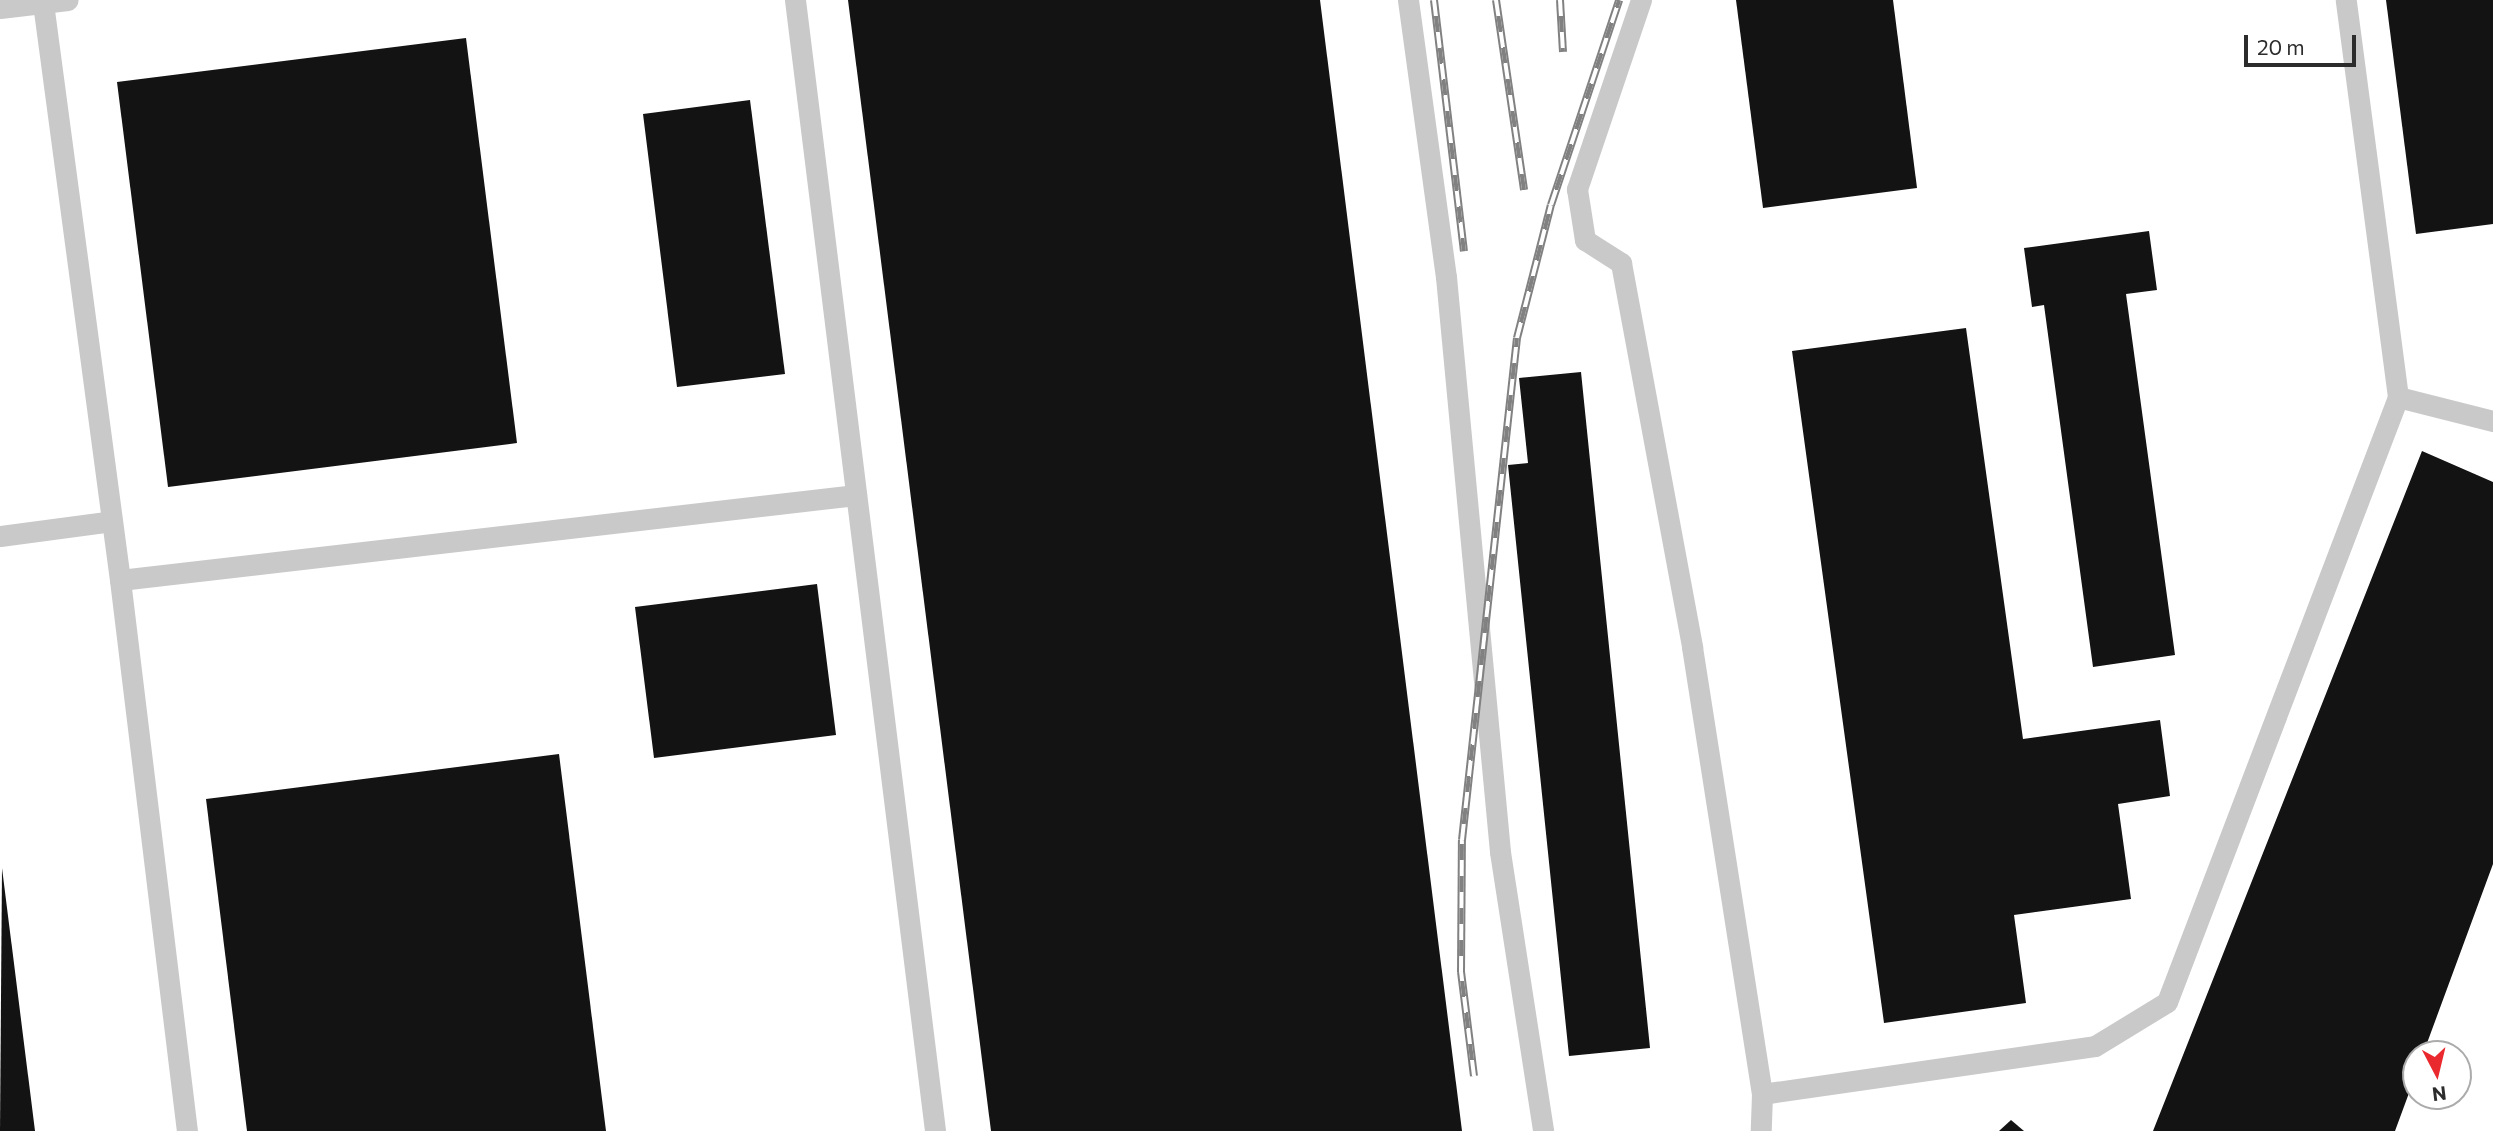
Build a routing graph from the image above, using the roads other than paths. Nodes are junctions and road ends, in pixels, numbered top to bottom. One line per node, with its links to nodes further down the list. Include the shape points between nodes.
1 (68, 0): 6 (lane)
2 (795, 0): 10 (lane)
3 (1408, 0): 17 (lane, via 1446,277 1500,852)
4 (1641, 0): 14 (lane, via 1577,189 1585,240 1621,263 1692,647)
5 (2346, 0): 8 (lane)
6 (43, 3): 7 (lane); 11 (lane)
7 (0, 8)
8 (2398, 397): 9 (lane); 14 (lane, via 2166,1002 2095,1046)
9 (2493, 421)
10 (856, 495): 13 (lane); 16 (lane)
11 (112, 521): 12 (lane); 13 (lane)
12 (0, 536)
13 (120, 580): 15 (lane)
14 (1762, 1094): 18 (lane)
15 (187, 1131)
16 (935, 1131)
17 (1543, 1131)
18 (1761, 1131)

